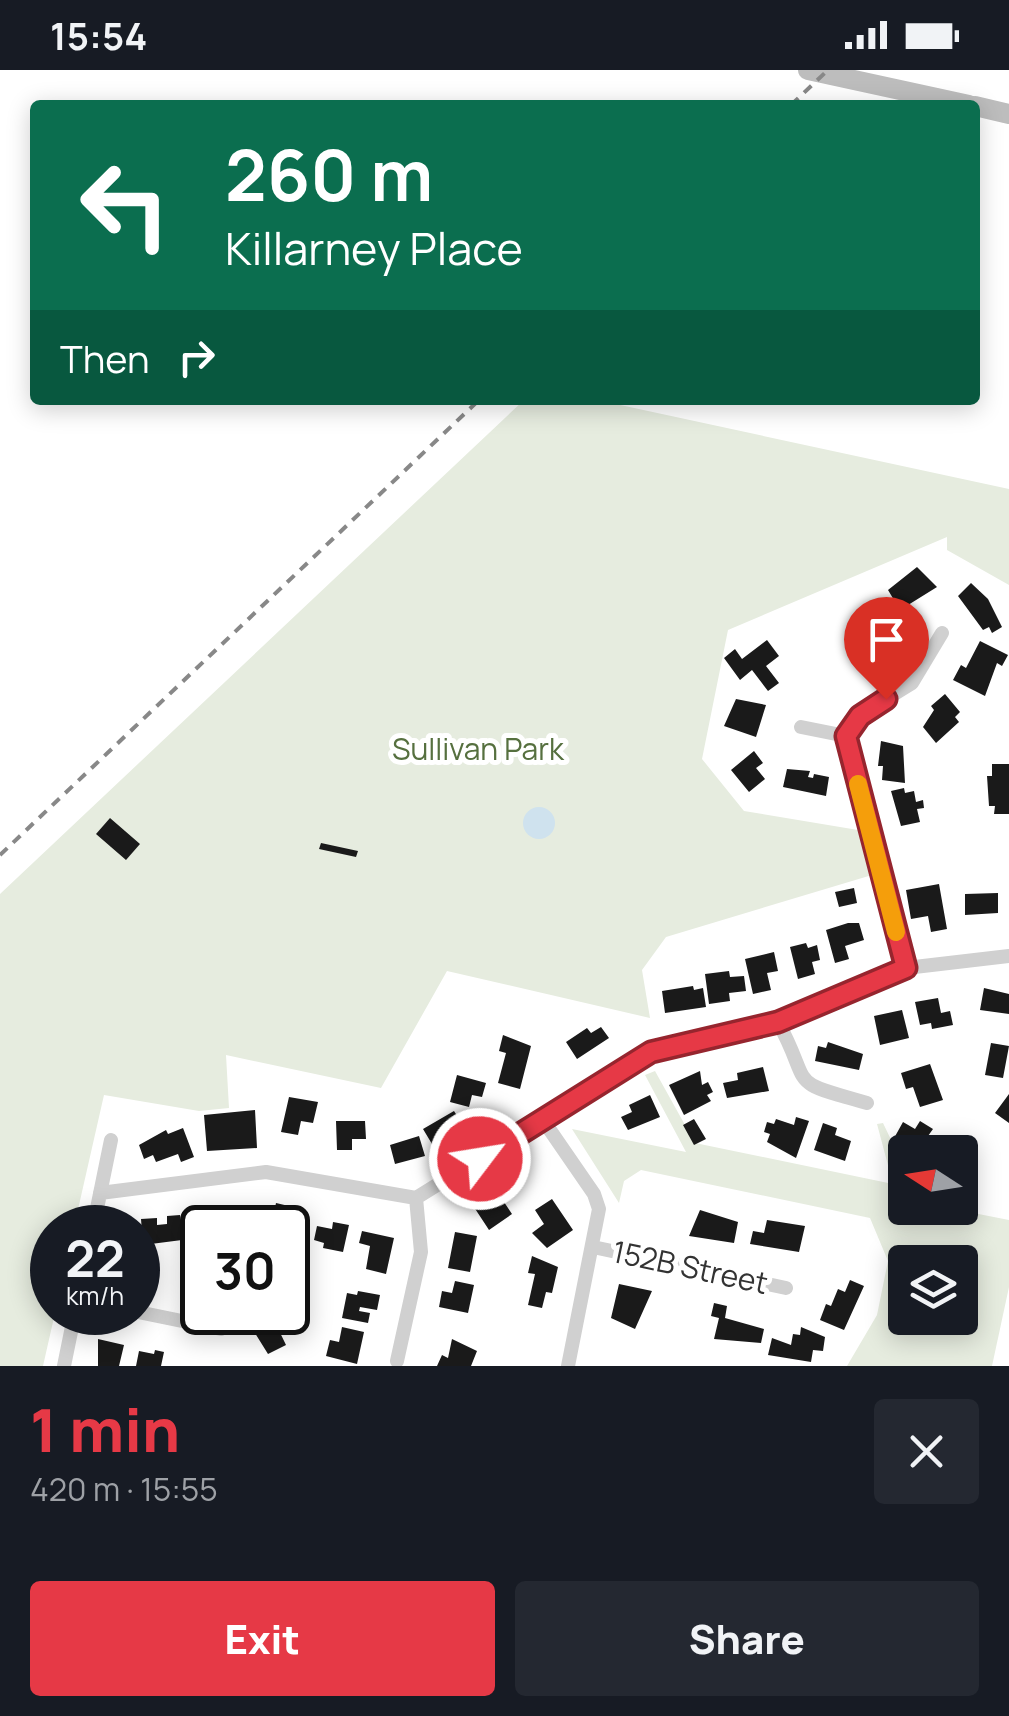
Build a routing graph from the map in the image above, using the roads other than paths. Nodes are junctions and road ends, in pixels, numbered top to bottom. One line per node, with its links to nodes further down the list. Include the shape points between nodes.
1 (808, 70): 2 (street)
2 (945, 100)
3 (980, 108): 4 (street)
4 (1009, 114)
5 (942, 633): 7 (street, via 923,671 860,716)
6 (801, 727): 7 (street)
7 (846, 736): 9 (street)
8 (1009, 956): 9 (street)
9 (906, 968): 10 (street)
10 (778, 1022): 11 (street, via 798,1075 810,1087); 12 (street, via 651,1052)
11 (867, 1103)
12 (543, 1120): 15 (street); 17 (street, via 594,1194 599,1209)
13 (110, 1140): 14 (street)
14 (100, 1193): 15 (street, via 266,1172); 16 (street)
15 (416, 1198): 20 (street, via 420,1252)
16 (98, 1205)
17 (593, 1247): 18 (street, 152B Street); 22 (street)
18 (786, 1288)
19 (71, 1335): 21 (street)
20 (397, 1361)
21 (64, 1366)
22 (568, 1366)

